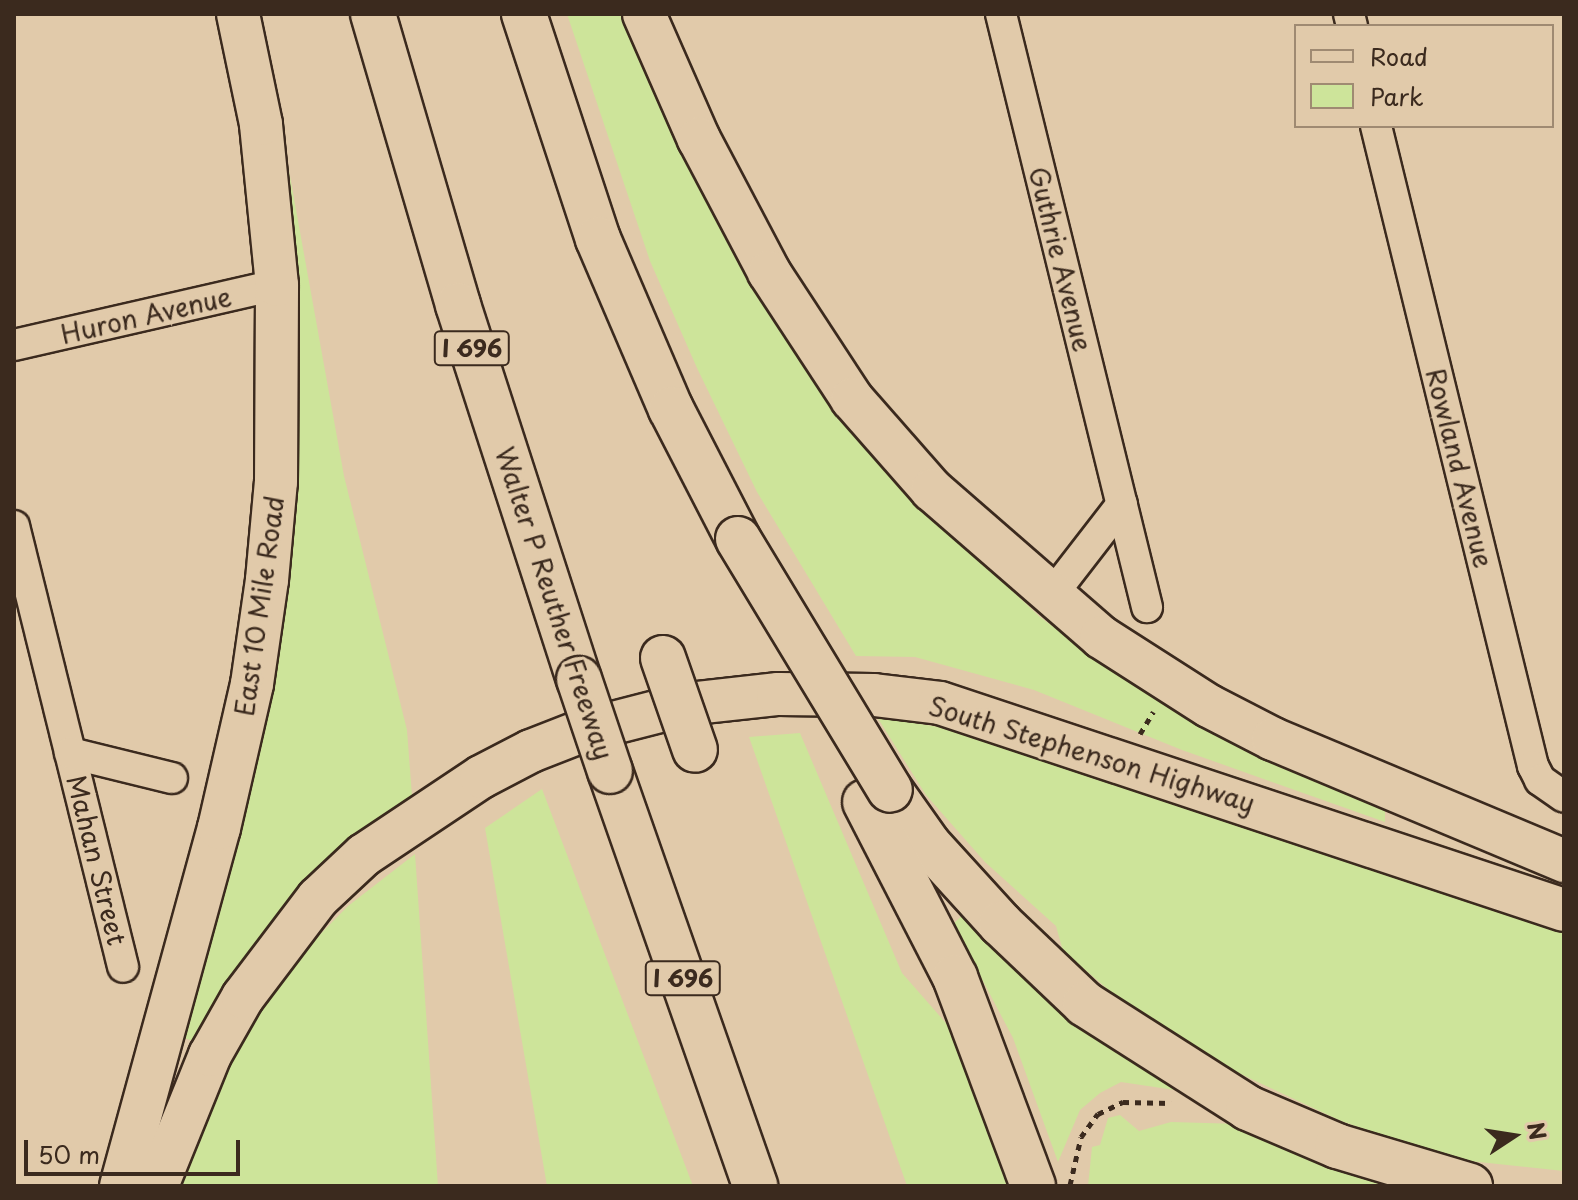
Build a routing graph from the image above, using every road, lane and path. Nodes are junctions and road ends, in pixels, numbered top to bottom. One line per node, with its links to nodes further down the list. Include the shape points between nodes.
1 (238, 14): 7 (main road, East 10 Mile Road, via 261,124)
2 (373, 14): 27 (highway, Walter P Reuther Freeway / I 696, bridge, via 458,305 579,679)
3 (524, 14): 19 (highway, bridge, via 598,239 671,409)
4 (644, 14): 11 (main road, via 734,209 852,399 932,490)
5 (1001, 14): 9 (street, Guthrie Avenue)
6 (1376, 128): 20 (street, Rowland Avenue, via 1533,766 1540,780)
7 (277, 285): 8 (street, Huron Avenue); 25 (main road, East 10 Mile Road, via 276,482 252,684 215,843)
8 (14, 345)
9 (1122, 504): 11 (street); 12 (street, Guthrie Avenue)
10 (14, 526): 17 (street, Mahan Street)
11 (1051, 596): 21 (main road, via 1135,661 1247,726)
12 (1147, 607)
13 (663, 658): 16 (highway, bridge)
14 (1154, 709): 15 (path)
15 (1139, 735)
16 (695, 750)
17 (70, 753): 18 (street, Mahan Street); 23 (street, Mahan Street)
18 (172, 778)
19 (878, 796): 28 (highway, via 955,977); 30 (highway, via 1085,1004 1248,1108 1337,1146)
20 (1564, 797)
21 (1564, 861)
22 (1564, 910): 26 (main road, South Stephenson Highway, via 940,703 874,695 778,694 687,704 582,731 531,751 467,785 364,855 318,898 243,997 210,1055)
23 (123, 967)
24 (1177, 1103): 29 (path, via 1123,1102 1098,1114 1081,1137)
25 (121, 1186)
26 (157, 1186)
27 (755, 1186)
28 (1033, 1186)
29 (1070, 1186)
30 (1470, 1186)

